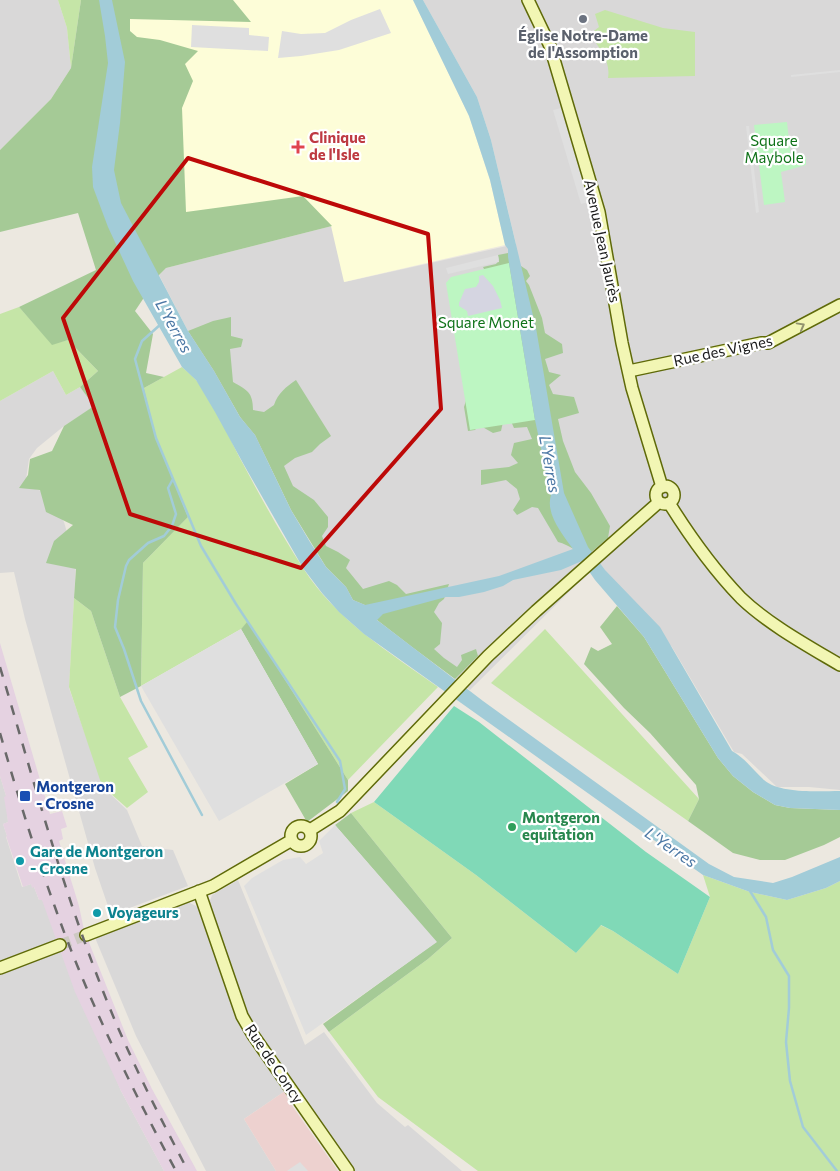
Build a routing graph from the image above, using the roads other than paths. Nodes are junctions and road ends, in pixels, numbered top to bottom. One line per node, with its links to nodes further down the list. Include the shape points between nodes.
1 (528, 0): 3 (street, Avenue Jean Jaurès, via 550,46 599,212)
2 (840, 305): 3 (street, Rue des Vignes, one-way to 2, via 773,342)
3 (629, 371): 4 (street, Avenue Jean Jaurès, via 662,487 670,488 673,493 673,499)
4 (664, 502): 5 (street, via 741,598); 6 (street, via 536,611 340,810 310,830 310,841 298,845 292,840 219,884)
5 (836, 663)
6 (199, 891): 7 (street); 10 (street, Rue de Concy, via 242,1016)
7 (86, 935)
8 (60, 945): 9 (street)
9 (0, 968)
10 (348, 1171)

